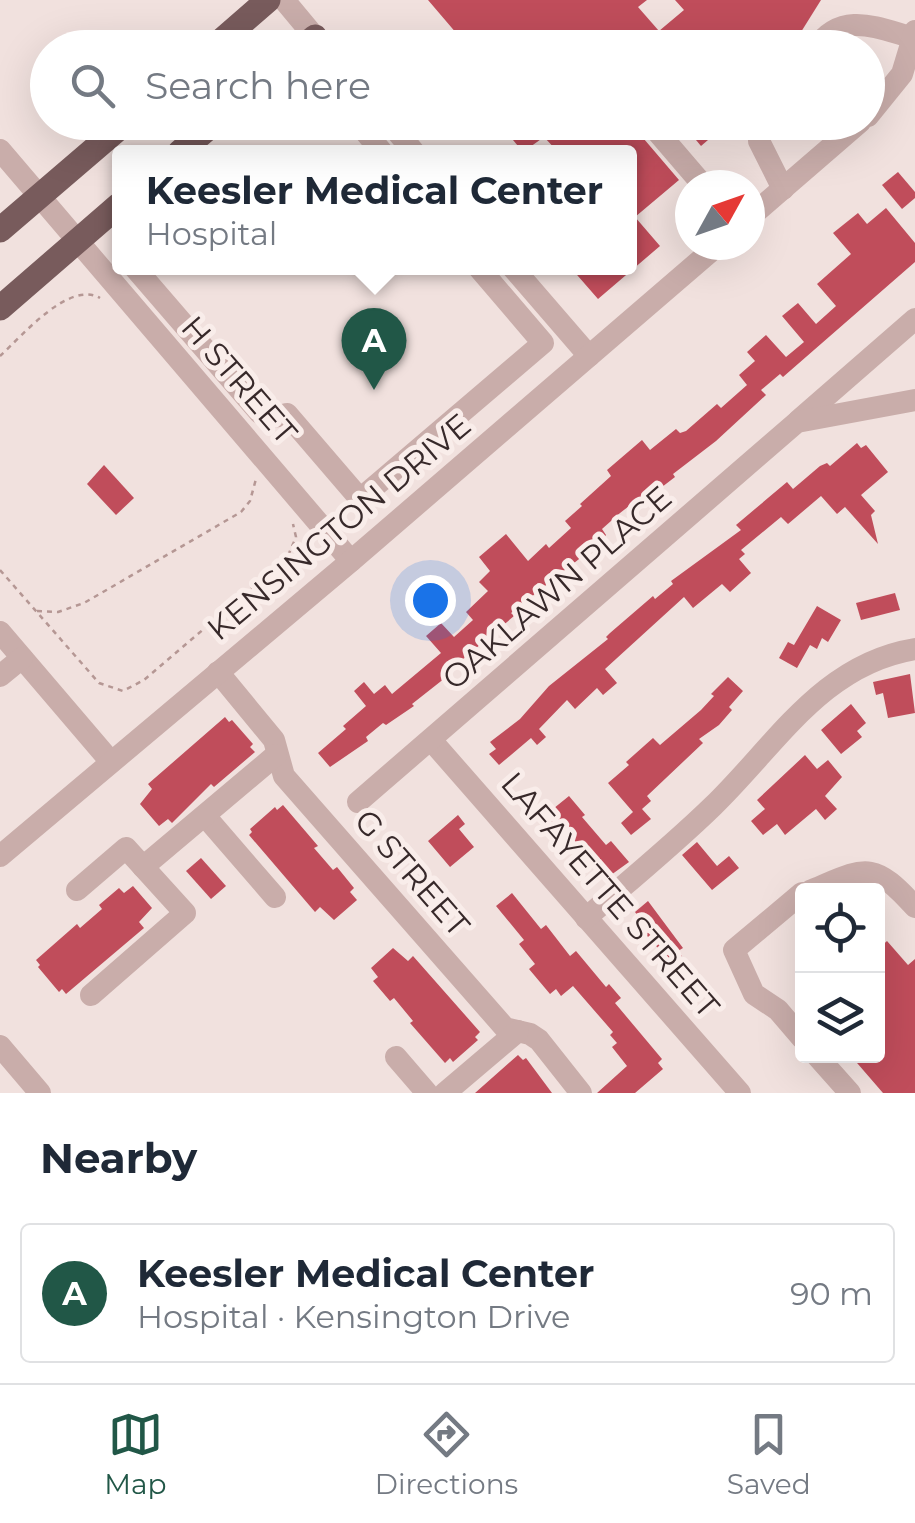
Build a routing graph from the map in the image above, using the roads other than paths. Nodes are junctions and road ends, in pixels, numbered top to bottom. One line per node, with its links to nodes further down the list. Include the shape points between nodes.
1 (268, 0): 3 (main road)
2 (284, 0): 4 (street)
3 (234, 30)
4 (304, 30)
5 (833, 30): 6 (street, via 854,24)
6 (914, 35): 7 (street, via 902,74)
7 (885, 95)
8 (105, 140): 15 (main road)
9 (664, 140): 13 (street)
10 (759, 140): 14 (street)
11 (839, 140): 14 (street)
12 (0, 150): 15 (street, H STREET)
13 (690, 170)
14 (783, 189): 16 (street)
15 (40, 196): 18 (main road); 19 (street, H STREET)
16 (765, 204)
17 (112, 211): 19 (main road)
18 (0, 230)
19 (78, 241): 24 (main road); 27 (street, H STREET)
20 (701, 260): 28 (street, KENSINGTON DRIVE)
21 (141, 275): 25 (street)
22 (485, 275): 31 (street, via 543,342)
23 (520, 275): 28 (street)
24 (0, 308)
25 (173, 313): 27 (street); 29 (street)
26 (915, 320): 33 (street, OAKLAWN PLACE)
27 (154, 330): 32 (street, H STREET)
28 (589, 356): 34 (street, KENSINGTON DRIVE)
29 (248, 398): 31 (street, via 260,413 287,414 360,499); 32 (street)
30 (915, 400): 33 (street)
31 (460, 412): 34 (street)
32 (228, 417): 35 (street, H STREET)
33 (797, 422): 41 (street, OAKLAWN PLACE)
34 (487, 444): 35 (street, KENSINGTON DRIVE)
35 (352, 561): 39 (street, KENSINGTON DRIVE)
36 (0, 632): 38 (street)
37 (915, 648): 53 (street, via 858,666 826,688 713,806)
38 (22, 658): 40 (street); 43 (street)
39 (218, 672): 42 (street, G STREET, via 274,740); 43 (street, KENSINGTON DRIVE)
40 (0, 676)
41 (431, 740): 44 (street, OAKLAWN PLACE); 53 (street, LAFAYETTE STREET)
42 (276, 755): 45 (street); 56 (street, G STREET, via 284,776 505,1028)
43 (111, 762): 46 (street, KENSINGTON DRIVE)
44 (358, 802)
45 (205, 816): 47 (street); 50 (street)
46 (0, 856)
47 (144, 867): 49 (street, via 126,848); 54 (street, via 185,913)
48 (828, 883): 52 (street, via 860,870 889,878)
49 (76, 890)
50 (275, 897)
51 (795, 900): 55 (street, via 734,950 754,994)
52 (915, 907)
53 (586, 918): 64 (street, LAFAYETTE STREET)
54 (91, 994)
55 (795, 1030)
56 (518, 1031): 62 (street); 63 (street, G STREET, via 539,1040)
57 (0, 1046): 60 (street)
58 (396, 1058): 61 (street)
59 (824, 1063): 65 (street)
60 (40, 1093)
61 (427, 1093)
62 (445, 1093)
63 (581, 1093)
64 (740, 1093)
65 (850, 1093)

